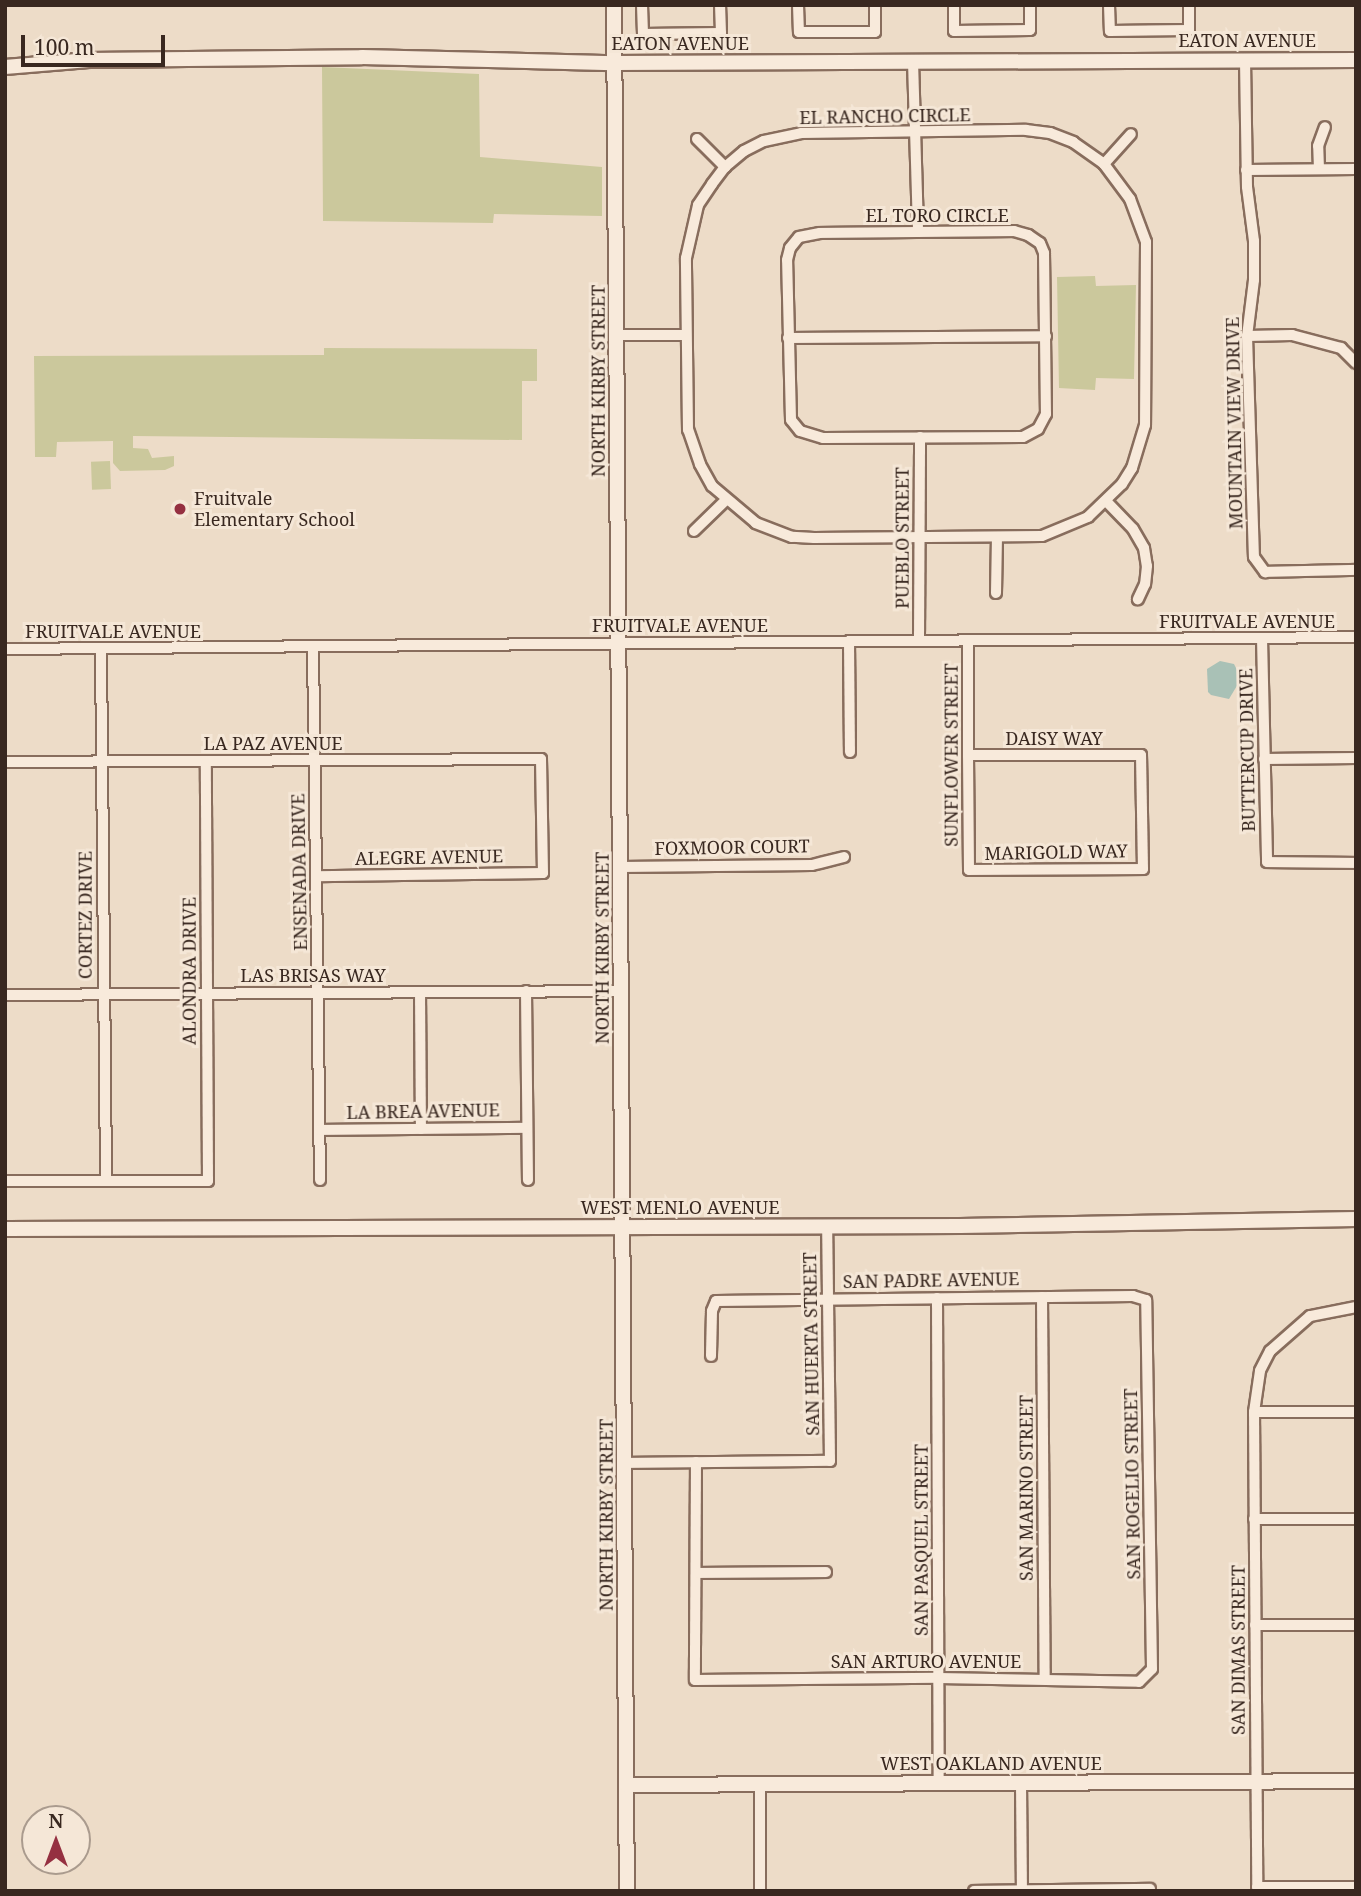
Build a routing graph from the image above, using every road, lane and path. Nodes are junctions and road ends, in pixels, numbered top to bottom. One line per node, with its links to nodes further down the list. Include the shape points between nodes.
1 (614, 5): 13 (street, NORTH KIRBY STREET)
2 (642, 5): 3 (street, via 643,34 721,33)
3 (720, 5)
4 (798, 5): 5 (street, via 799,32 875,32)
5 (875, 5)
6 (954, 5): 7 (street, via 954,31 1030,30)
7 (1030, 5)
8 (1109, 5): 9 (street, via 1110,31 1189,30)
9 (1189, 5)
10 (1245, 60): 11 (street, EATON AVENUE); 12 (street, EATON AVENUE); 23 (street, MOUNTAIN VIEW DRIVE)
11 (1356, 60)
12 (913, 61): 13 (street, EATON AVENUE); 16 (street)
13 (614, 63): 14 (street, EATON AVENUE, via 362,57 89,60); 25 (street, NORTH KIRBY STREET)
14 (5, 67)
15 (1325, 127): 21 (street, via 1318,146)
16 (915, 131): 19 (street, EL RANCHO CIRCLE, via 1050,133 1073,142); 20 (street, EL RANCHO CIRCLE, via 801,133 764,141); 24 (street)
17 (1131, 134): 19 (street)
18 (697, 139): 20 (street)
19 (1104, 164): 33 (street, EL RANCHO CIRCLE, via 1130,199 1146,242 1148,267 1146,425 1132,468)
20 (725, 167): 26 (street, EL RANCHO CIRCLE, via 698,205 692,223 686,258)
21 (1319, 169): 22 (street); 23 (street)
22 (1356, 169)
23 (1246, 170): 28 (street, MOUNTAIN VIEW DRIVE, via 1254,241)
24 (918, 232): 27 (street, EL TORO CIRCLE, via 1014,231 1040,243); 29 (street, EL TORO CIRCLE, via 799,237 787,260)
25 (617, 335): 26 (street); 45 (street, NORTH KIRBY STREET)
26 (685, 335): 32 (street, EL RANCHO CIRCLE, via 688,430 699,464)
27 (1046, 336): 29 (street); 31 (street, EL TORO CIRCLE, via 1046,414 1038,429 1023,438)
28 (1247, 336): 30 (street, via 1292,335 1341,348); 37 (street, MOUNTAIN VIEW DRIVE, via 1254,557 1265,572)
29 (788, 338): 31 (street, EL TORO CIRCLE, via 791,420 800,431 823,438)
30 (1356, 363)
31 (920, 437): 35 (street, PUEBLO STREET)
32 (726, 500): 34 (street); 35 (street, EL RANCHO CIRCLE, via 756,523 792,537)
33 (1107, 502): 36 (street, EL RANCHO CIRCLE, via 1088,517 1051,533); 39 (street, via 1144,548 1145,584)
34 (694, 531)
35 (920, 537): 36 (street, EL RANCHO CIRCLE); 42 (street, PUEBLO STREET)
36 (997, 537): 38 (street)
37 (1356, 570)
38 (996, 593)
39 (1138, 598)
40 (1356, 637): 41 (street, FRUITVALE AVENUE)
41 (1262, 638): 43 (street, FRUITVALE AVENUE); 52 (street, BUTTERCUP DRIVE)
42 (919, 640): 43 (street, FRUITVALE AVENUE); 44 (street, FRUITVALE AVENUE)
43 (968, 640): 50 (street, SUNFLOWER STREET)
44 (849, 641): 45 (street, FRUITVALE AVENUE); 49 (street)
45 (619, 642): 46 (street, FRUITVALE AVENUE); 59 (street, NORTH KIRBY STREET)
46 (313, 646): 47 (street, FRUITVALE AVENUE); 53 (street, ENSENADA DRIVE)
47 (101, 648): 48 (street, FRUITVALE AVENUE); 54 (street, CORTEZ DRIVE)
48 (5, 649)
49 (850, 752)
50 (968, 755): 60 (street, DAISY WAY, via 1140,755); 61 (street, SUNFLOWER STREET)
51 (1356, 758): 52 (street)
52 (1264, 759): 58 (street, BUTTERCUP DRIVE, via 1266,862)
53 (315, 760): 55 (street, LA PAZ AVENUE); 62 (street, LA PAZ AVENUE, via 541,759); 63 (street, ENSENADA DRIVE)
54 (101, 761): 55 (street, LA PAZ AVENUE); 56 (street, LA PAZ AVENUE); 70 (street, CORTEZ DRIVE)
55 (206, 761): 68 (street, ALONDRA DRIVE)
56 (5, 762)
57 (844, 857): 59 (street, FOXMOOR COURT, via 813,865)
58 (1356, 863)
59 (621, 867): 64 (street, NORTH KIRBY STREET)
60 (1143, 869): 61 (street, MARIGOLD WAY)
61 (969, 870)
62 (543, 873): 63 (street, ALEGRE AVENUE)
63 (316, 876): 67 (street, ENSENADA DRIVE)
64 (621, 990): 65 (street, LAS BRISAS WAY); 79 (street, NORTH KIRBY STREET)
65 (526, 991): 66 (street, LAS BRISAS WAY); 71 (street)
66 (420, 992): 67 (street, LAS BRISAS WAY); 72 (street)
67 (318, 993): 68 (street, LAS BRISAS WAY); 73 (street, ENSENADA DRIVE)
68 (206, 994): 70 (street, LAS BRISAS WAY); 77 (street, ALONDRA DRIVE, via 208,1181)
69 (5, 995): 70 (street, LAS BRISAS WAY)
70 (103, 995): 77 (street, CORTEZ DRIVE)
71 (527, 1128): 72 (street, LA BREA AVENUE); 75 (street)
72 (421, 1129): 73 (street, LA BREA AVENUE)
73 (320, 1130): 74 (street, ENSENADA DRIVE)
74 (320, 1180)
75 (528, 1180)
76 (5, 1181): 77 (street)
77 (106, 1181)
78 (1356, 1219): 80 (street, WEST MENLO AVENUE)
79 (623, 1226): 80 (street, WEST MENLO AVENUE); 81 (street, WEST MENLO AVENUE); 91 (street, NORTH KIRBY STREET)
80 (827, 1226): 83 (street, SAN HUERTA STREET)
81 (5, 1228)
82 (1042, 1297): 84 (street, SAN PADRE AVENUE); 85 (street, SAN PADRE AVENUE, via 1133,1296); 100 (street, SAN MARINO STREET)
83 (828, 1298): 84 (street, SAN PADRE AVENUE); 87 (street, SAN PADRE AVENUE, via 716,1301); 90 (street, SAN HUERTA STREET, via 830,1461)
84 (937, 1298): 99 (street, SAN PASQUEL STREET)
85 (1146, 1300): 98 (street, SAN ROGELIO STREET)
86 (1356, 1307): 88 (street, SAN DIMAS STREET, via 1310,1316 1270,1351 1260,1371)
87 (711, 1356)
88 (1254, 1412): 89 (street); 92 (street, SAN DIMAS STREET)
89 (1356, 1412)
90 (696, 1462): 91 (street); 95 (street)
91 (624, 1463): 106 (street, NORTH KIRBY STREET)
92 (1254, 1519): 93 (street); 96 (street, SAN DIMAS STREET)
93 (1356, 1519)
94 (826, 1572): 95 (street)
95 (697, 1573): 99 (street, SAN ARTURO AVENUE, via 695,1680)
96 (1255, 1625): 97 (street); 101 (street, SAN DIMAS STREET)
97 (1356, 1625)
98 (1152, 1668): 100 (street, SAN ARTURO AVENUE, via 1139,1682)
99 (939, 1678): 100 (street, SAN ARTURO AVENUE); 104 (street, SAN PASQUEL STREET)
100 (1045, 1679)
101 (1256, 1781): 102 (street, WEST OAKLAND AVENUE); 103 (street, WEST OAKLAND AVENUE); 107 (street, SAN DIMAS STREET, via 1257,1887)
102 (1356, 1781)
103 (1021, 1782): 104 (street, WEST OAKLAND AVENUE); 109 (street)
104 (939, 1783): 105 (street, WEST OAKLAND AVENUE)
105 (760, 1784): 106 (street, WEST OAKLAND AVENUE); 111 (street)
106 (626, 1785): 110 (street, NORTH KIRBY STREET)
107 (1356, 1887)
108 (1150, 1889): 109 (street)
109 (1022, 1890): 112 (street)
110 (627, 1891)
111 (760, 1891)
112 (974, 1891)

